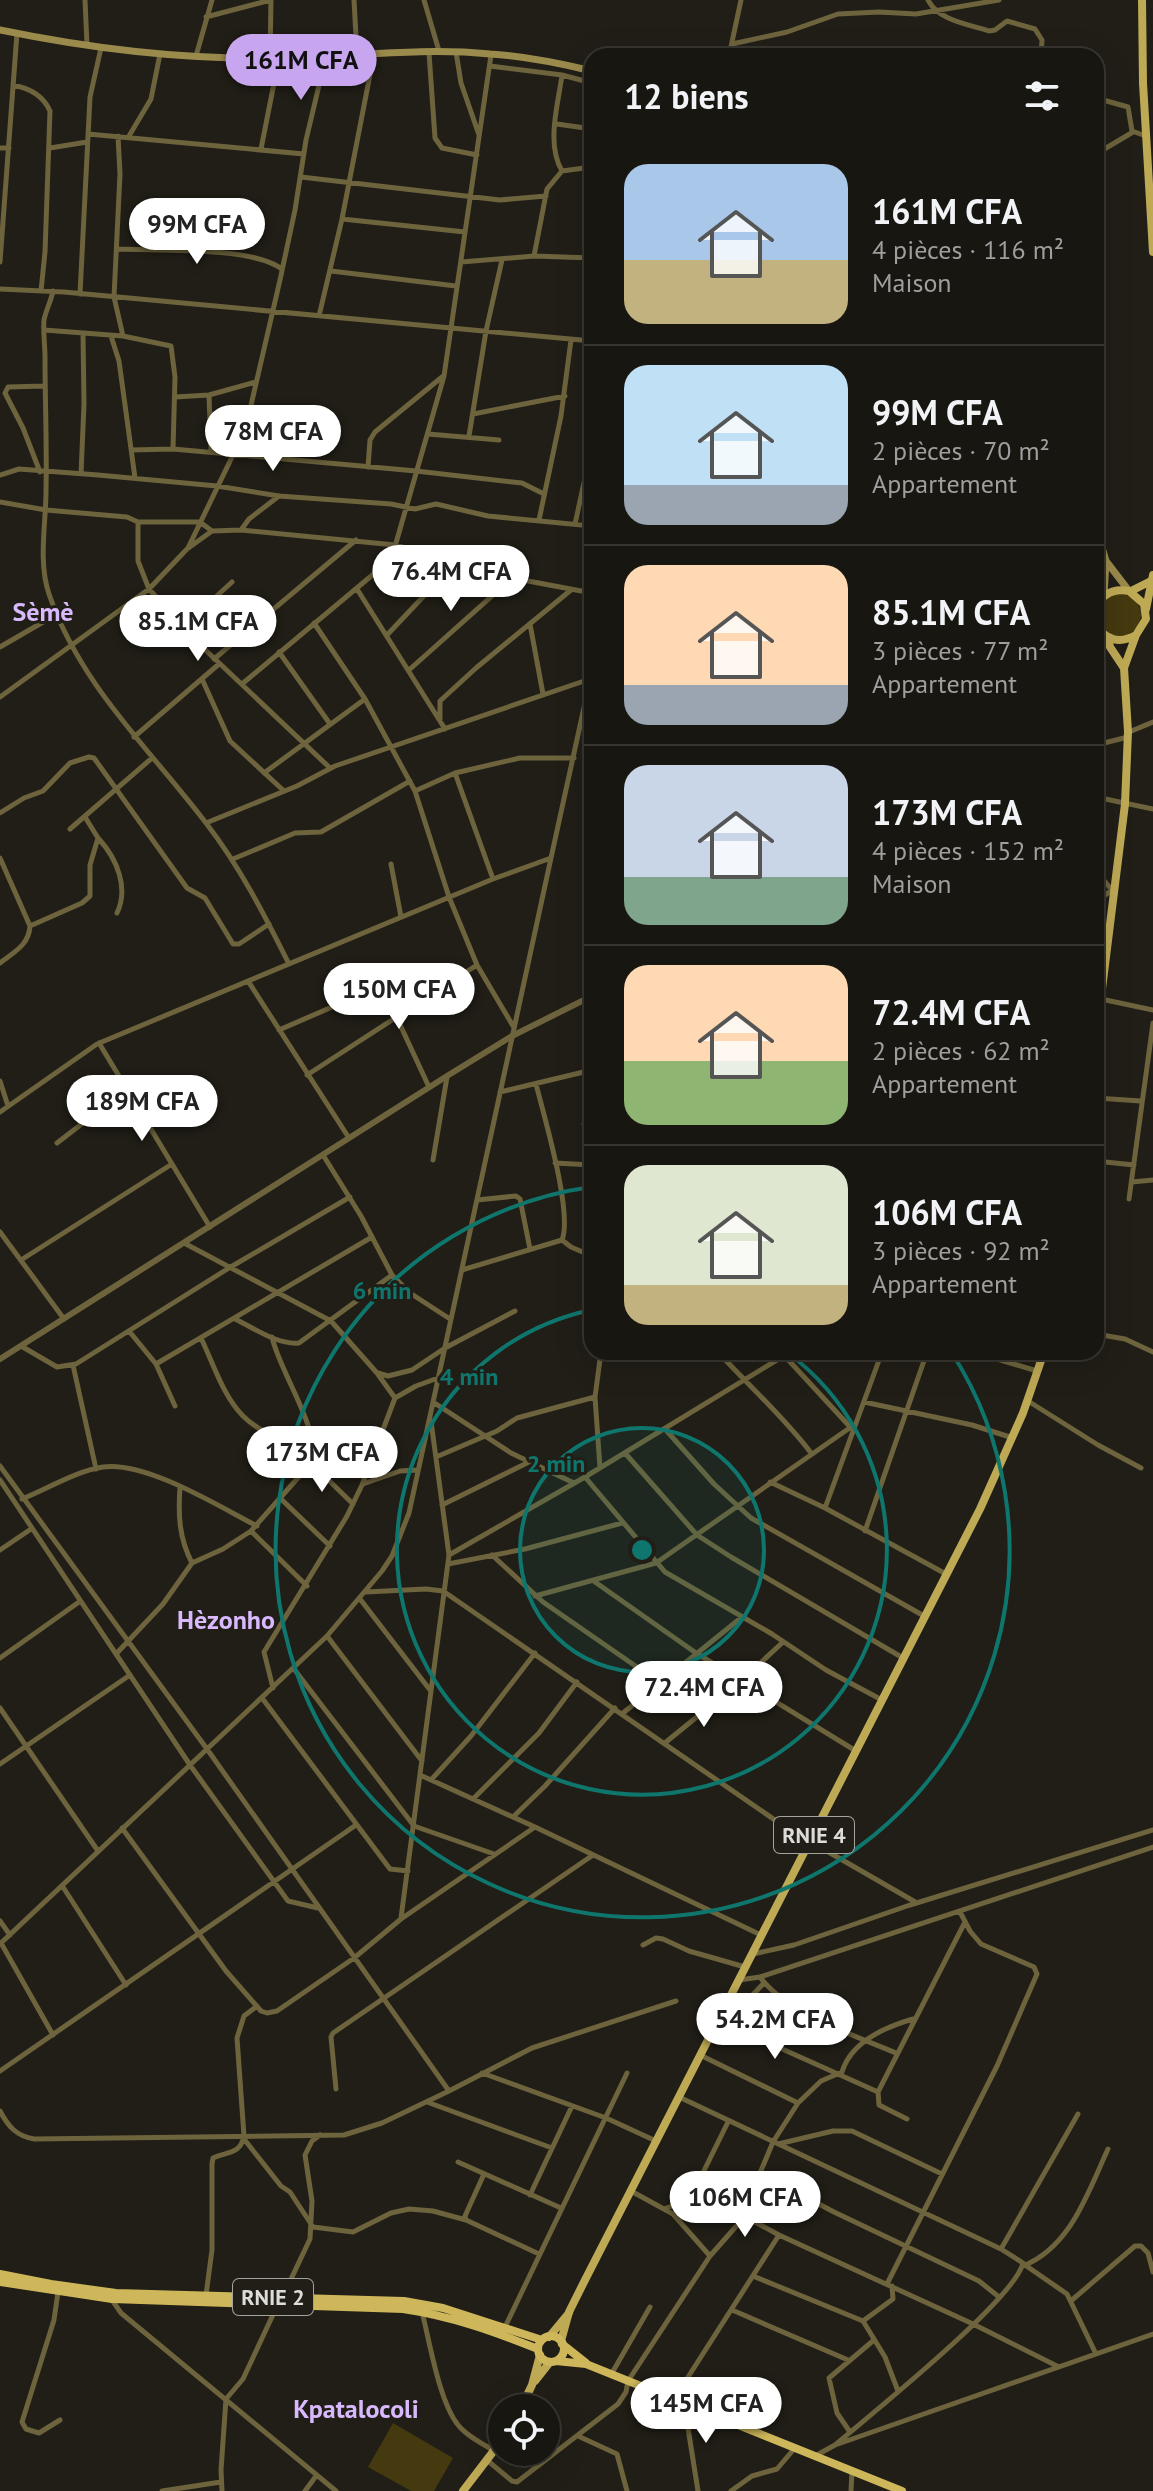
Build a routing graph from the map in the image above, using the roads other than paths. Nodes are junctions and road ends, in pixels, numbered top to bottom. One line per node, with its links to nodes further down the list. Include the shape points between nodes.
1 (85, 0): 15 (street)
2 (212, 0): 11 (street)
3 (271, 0): 11 (street); 28 (street)
4 (354, 0): 25 (street)
5 (424, 0): 19 (street)
6 (741, 0): 14 (street)
7 (928, 0): 10 (street)
8 (999, 0): 10 (street)
9 (1142, 0): 41 (main road)
10 (933, 10): 14 (street, via 838,14); 18 (street, via 989,31 1007,21 1031,27 1042,40)
11 (206, 17): 26 (street)
12 (0, 30): 13 (main road)
13 (17, 33): 15 (main road); 33 (street)
14 (732, 44): 17 (street)
15 (88, 46): 16 (main road)
16 (101, 48): 22 (main road); 42 (street, via 92,82)
17 (731, 48)
18 (1042, 48)
19 (440, 52): 20 (main road); 21 (main road)
20 (456, 52): 24 (main road); 40 (street)
21 (429, 53): 23 (main road); 49 (street, via 435,138 442,148)
22 (160, 54): 26 (main road); 39 (street, via 151,99)
23 (374, 54): 25 (main road); 53 (street)
24 (491, 54): 29 (street); 30 (main road)
25 (357, 55): 27 (main road)
26 (196, 56): 28 (main road)
27 (326, 56): 28 (main road); 48 (street)
28 (274, 58): 46 (street)
29 (490, 66): 31 (street); 40 (street)
30 (584, 70)
31 (562, 75): 32 (street); 35 (street)
32 (584, 81)
33 (13, 85): 44 (street); 45 (street, via 32,90 49,107)
34 (1104, 100): 37 (street, via 1128,107)
35 (557, 124): 36 (street); 51 (street, via 554,148)
36 (584, 128)
37 (1133, 132): 41 (street); 47 (street)
38 (118, 136): 39 (street); 42 (street); 60 (street)
39 (129, 136): 46 (street)
40 (479, 136): 49 (street)
41 (1146, 136): 61 (main road)
42 (88, 138): 45 (street); 73 (street)
43 (0, 148): 44 (street)
44 (9, 148): 56 (street)
45 (50, 148): 71 (street)
46 (261, 149): 48 (street)
47 (1104, 149)
48 (304, 154): 52 (street)
49 (477, 155): 55 (street)
50 (584, 168): 51 (street)
51 (562, 171): 54 (street)
52 (301, 177): 53 (street); 67 (street)
53 (347, 183): 55 (street); 57 (street)
54 (546, 196): 55 (street); 62 (street)
55 (471, 197): 58 (street)
56 (3, 198): 59 (street)
57 (342, 219): 58 (street); 68 (street)
58 (465, 232): 66 (street)
59 (1, 242): 65 (street)
60 (118, 249): 67 (street, via 248,257); 74 (street)
61 (1153, 252)
62 (534, 256): 63 (street); 64 (street)
63 (584, 258)
64 (502, 260): 66 (street); 79 (street)
65 (0, 262)
66 (461, 262): 69 (street)
67 (282, 269): 75 (street)
68 (331, 271): 69 (street); 76 (street)
69 (456, 286): 77 (street)
70 (0, 289): 71 (street)
71 (41, 291): 72 (street)
72 (53, 291): 73 (street); 78 (street)
73 (80, 294): 74 (street)
74 (114, 297): 75 (street); 82 (street)
75 (272, 312): 76 (street); 86 (street)
76 (319, 316): 77 (street)
77 (451, 329): 79 (street); 85 (street)
78 (44, 330): 80 (street); 87 (street)
79 (486, 331): 83 (street); 91 (street)
80 (83, 334): 81 (street); 102 (street)
81 (111, 336): 82 (street); 96 (street)
82 (123, 336): 90 (street, via 171,346)
83 (571, 339): 84 (street); 89 (street)
84 (584, 340)
85 (444, 376): 92 (street); 99 (street, via 375,432)
86 (257, 382): 88 (street); 98 (street, via 242,444)
87 (45, 386): 101 (street); 101 (street, via 8,387 5,393)
88 (209, 395): 90 (street); 97 (street)
89 (565, 396): 91 (street); 107 (street)
90 (175, 397): 95 (street)
91 (473, 414): 93 (street)
92 (428, 434): 93 (street); 100 (street)
93 (469, 436): 94 (street)
94 (499, 440)
95 (173, 449): 96 (street); 97 (street)
96 (131, 450): 104 (street)
97 (211, 452): 98 (street)
98 (233, 455): 99 (street); 106 (street)
99 (368, 467): 100 (street)
100 (416, 471): 107 (street, via 522,483); 110 (street)
101 (43, 473): 102 (street); 103 (street, via 19,469); 111 (street)
102 (81, 474): 104 (street)
103 (0, 475)
104 (135, 478): 106 (street)
105 (584, 483): 115 (street)
106 (217, 486): 108 (street); 114 (street)
107 (544, 494): 112 (street)
108 (279, 496): 110 (street); 117 (street)
109 (0, 502): 111 (street)
110 (407, 506): 112 (street, via 436,504); 120 (street)
111 (46, 510): 113 (street); 135 (street, via 45,579)
112 (539, 520): 115 (street)
113 (138, 522): 114 (street); 128 (street, via 138,561)
114 (200, 522): 118 (street); 121 (street)
115 (575, 524): 116 (street)
116 (584, 525)
117 (241, 530): 118 (street); 119 (street)
118 (212, 531): 121 (street)
119 (357, 540): 120 (street); 146 (street)
120 (395, 545): 124 (street); 129 (street, via 385,564)
121 (187, 549): 128 (street)
122 (1104, 554): 123 (main road)
123 (1106, 561): 132 (main road); 133 (main road)
124 (455, 563): 125 (street); 139 (street)
125 (512, 578): 130 (street); 148 (street)
126 (1152, 578): 132 (main road); 134 (main road)
127 (232, 582): 138 (street)
128 (149, 589): 138 (street); 143 (street)
129 (357, 589): 136 (street); 139 (street)
130 (572, 589): 131 (street); 137 (street)
131 (584, 591)
132 (1130, 591): 133 (main road); 134 (main road)
133 (1104, 596)
134 (1146, 610): 140 (main road)
135 (57, 614): 143 (street); 144 (street)
136 (314, 623): 145 (street); 154 (street)
137 (530, 624): 152 (street); 155 (street)
138 (183, 627): 146 (street)
139 (387, 635): 148 (street)
140 (1136, 635): 141 (main road, via 1117,641); 147 (main road)
141 (1104, 638)
142 (1104, 639): 147 (main road)
143 (71, 646): 153 (street); 163 (street)
144 (0, 647)
145 (279, 652): 151 (street); 160 (street)
146 (217, 662): 149 (street); 151 (street)
147 (1124, 668): 162 (main road)
148 (409, 670): 156 (street)
149 (202, 679): 163 (street); 170 (street, via 225,735)
150 (584, 681): 152 (street)
151 (242, 684): 164 (street)
152 (543, 694): 161 (street)
153 (0, 697)
154 (365, 699): 160 (street); 166 (street)
155 (440, 701): 156 (street); 158 (street)
156 (429, 702): 158 (street)
157 (584, 709): 168 (street)
158 (440, 719): 161 (street)
159 (1153, 722): 162 (street)
160 (330, 724): 164 (street)
161 (445, 729): 166 (street)
162 (1128, 735): 165 (street); 177 (main road)
163 (134, 737): 167 (street)
164 (304, 742): 169 (street); 170 (street)
165 (1104, 742)
166 (392, 747): 169 (street); 172 (street)
167 (152, 758): 173 (street); 181 (street)
168 (574, 758): 171 (street, via 520,758); 185 (street)
169 (330, 768): 174 (street)
170 (264, 773): 174 (street)
171 (455, 773): 175 (street); 188 (street)
172 (410, 781): 175 (street); 186 (street, via 321,832 295,833)
173 (116, 790): 179 (street, via 99,762 89,757 70,763 43,791); 180 (street); 195 (street, via 187,888 205,898 234,946)
174 (284, 791): 181 (street)
175 (415, 791): 192 (street)
176 (1104, 799): 177 (street)
177 (1125, 804): 178 (street); 190 (main road)
178 (1153, 809)
179 (0, 813)
180 (85, 817): 182 (street); 183 (street)
181 (206, 823): 186 (street)
182 (70, 829)
183 (98, 838): 193 (street, via 111,854 122,885); 196 (street, via 89,898)
184 (0, 858): 196 (street)
185 (551, 858): 188 (street); 208 (street)
186 (233, 859): 195 (street)
187 (391, 864): 194 (street)
188 (493, 879): 192 (street)
189 (1104, 879): 190 (street)
190 (1114, 889): 191 (street); 197 (main road)
191 (1104, 896)
192 (449, 897): 194 (street); 200 (street)
193 (117, 913)
194 (401, 917): 199 (street)
195 (269, 924): 199 (street)
196 (30, 926): 198 (street, via 21,947)
197 (1104, 945)
198 (0, 963)
199 (289, 964): 201 (street)
200 (477, 965): 202 (street); 208 (street)
201 (248, 981): 209 (street); 211 (street)
202 (441, 987): 206 (street); 209 (street, via 422,968)
203 (584, 1000): 210 (street)
204 (1104, 1000): 205 (street)
205 (1153, 1010)
206 (396, 1016): 213 (street); 217 (street)
207 (1153, 1023): 221 (street)
208 (514, 1027): 210 (street)
209 (279, 1030): 213 (street)
210 (512, 1036): 214 (street); 219 (street)
211 (99, 1043): 218 (street); 222 (street)
212 (584, 1072): 216 (street)
213 (307, 1075): 224 (street)
214 (447, 1076): 217 (street); 227 (street)
215 (0, 1081): 222 (street)
216 (536, 1084): 219 (street); 229 (street)
217 (429, 1087): 224 (street)
218 (127, 1089): 225 (street); 230 (street)
219 (500, 1092): 237 (street)
220 (1104, 1099): 221 (street)
221 (1141, 1101): 232 (street)
222 (8, 1106): 223 (street)
223 (0, 1112)
224 (349, 1138): 226 (street)
225 (57, 1143)
226 (323, 1155): 235 (street); 238 (street)
227 (433, 1160)
228 (1104, 1162): 232 (street)
229 (555, 1163): 231 (street); 241 (street)
230 (172, 1164): 238 (street); 245 (street)
231 (584, 1165)
232 (1134, 1165): 234 (street)
233 (1153, 1180): 234 (street)
234 (1132, 1182): 236 (street)
235 (350, 1197): 240 (street); 246 (street)
236 (1129, 1199)
237 (477, 1200): 243 (street, via 520,1199); 247 (street)
238 (210, 1227): 242 (street)
239 (0, 1232): 245 (street)
240 (372, 1237): 248 (street); 249 (street)
241 (562, 1240): 243 (street); 244 (street)
242 (184, 1243): 246 (street); 251 (street)
243 (530, 1249): 247 (street)
244 (584, 1253)
245 (21, 1260): 251 (street)
246 (229, 1268): 249 (street); 255 (street)
247 (462, 1270): 253 (street)
248 (392, 1275): 253 (street); 254 (street)
249 (279, 1293): 252 (street); 254 (street)
250 (515, 1311): 260 (street)
251 (64, 1319): 259 (street)
252 (234, 1319): 257 (street); 258 (street)
253 (450, 1319): 260 (street)
254 (331, 1321): 257 (street, via 299,1343); 274 (street)
255 (129, 1331): 271 (street); 272 (street)
256 (1104, 1335): 261 (street)
257 (272, 1337): 291 (street)
258 (201, 1338): 271 (street); 291 (street, via 245,1418)
259 (21, 1346): 262 (street); 272 (street, via 57,1367)
260 (445, 1348): 274 (street, via 401,1375); 275 (street)
261 (1153, 1352)
262 (0, 1359)
263 (600, 1360): 277 (street)
264 (725, 1360): 276 (street)
265 (774, 1360): 276 (street)
266 (791, 1360): 285 (street)
267 (879, 1360): 281 (street)
268 (924, 1360): 283 (street)
269 (1001, 1360): 273 (street)
270 (1041, 1360): 273 (main road, RNIE 4)
271 (156, 1364): 282 (street)
272 (73, 1365): 298 (street)
273 (1038, 1371): 279 (main road, RNIE 4)
274 (377, 1373): 278 (street)
275 (438, 1378): 278 (street); 280 (street)
276 (744, 1380): 286 (street); 290 (street)
277 (595, 1397): 287 (street, via 517,1418); 296 (street)
278 (395, 1398): 304 (street)
279 (1028, 1401): 288 (main road, RNIE 4); 297 (street)
280 (433, 1402): 284 (street); 287 (street)
281 (864, 1402): 283 (street); 285 (street)
282 (175, 1406)
283 (908, 1410): 288 (street); 316 (street)
284 (431, 1416): 292 (street); 299 (street)
285 (852, 1428): 290 (street); 311 (street)
286 (665, 1429): 289 (street); 310 (street)
287 (482, 1437): 292 (street); 293 (street)
288 (1013, 1438): 327 (main road, RNIE 4)
289 (625, 1452): 296 (street); 317 (street)
290 (811, 1453): 302 (street)
291 (314, 1454): 294 (street)
292 (436, 1457): 309 (street)
293 (528, 1462): 303 (street); 309 (street)
294 (311, 1463): 306 (street); 308 (street)
295 (0, 1466): 307 (street)
296 (600, 1468): 300 (street)
297 (1141, 1468)
298 (96, 1469): 305 (street, via 121,1467); 307 (street)
299 (419, 1470): 304 (street); 331 (street, via 403,1531)
300 (585, 1477): 303 (street); 312 (street)
301 (0, 1480): 314 (street)
302 (770, 1482): 310 (street); 311 (street)
303 (574, 1483): 320 (street)
304 (362, 1485): 308 (street)
305 (180, 1487): 313 (street); 324 (street, via 179,1528)
306 (280, 1498): 313 (street); 318 (street)
307 (22, 1499): 322 (street)
308 (353, 1504): 318 (street)
309 (442, 1505): 320 (street)
310 (737, 1507): 317 (street); 336 (street)
311 (825, 1508): 316 (street)
312 (622, 1523): 321 (street); 325 (street)
313 (257, 1526): 315 (street)
314 (31, 1529): 319 (street); 323 (street)
315 (251, 1531): 324 (street); 329 (street)
316 (865, 1531): 327 (street)
317 (697, 1535): 325 (street); 344 (street)
318 (330, 1546): 329 (street)
319 (0, 1550)
320 (449, 1555): 326 (street)
321 (492, 1555): 326 (street); 332 (street)
322 (64, 1556): 323 (street); 338 (street)
323 (54, 1563): 334 (street)
324 (192, 1563): 338 (street)
325 (656, 1563): 328 (street); 335 (street)
326 (447, 1564): 330 (street)
327 (946, 1574): 336 (main road, RNIE 4)
328 (595, 1582): 332 (street); 341 (street)
329 (307, 1586): 350 (street, via 264,1652)
330 (443, 1591): 331 (street); 340 (street); 351 (street)
331 (366, 1592): 333 (street)
332 (535, 1596): 349 (street)
333 (360, 1599): 337 (street); 351 (street)
334 (79, 1602): 342 (street); 343 (street)
335 (742, 1617): 339 (street); 341 (street)
336 (926, 1617): 344 (main road, RNIE 4)
337 (327, 1636): 345 (street); 361 (street)
338 (127, 1641): 342 (street); 359 (street)
339 (783, 1642): 347 (street); 353 (street)
340 (535, 1653): 348 (street); 365 (street)
341 (696, 1653): 347 (street); 349 (street)
342 (116, 1654): 346 (street)
343 (0, 1658)
344 (904, 1659): 353 (main road, RNIE 4)
345 (294, 1669): 350 (street); 369 (street)
346 (130, 1675): 358 (street); 363 (street)
347 (741, 1681): 357 (street); 360 (street)
348 (577, 1682): 355 (street); 366 (street, via 539,1733)
349 (660, 1683): 356 (street)
350 (273, 1688): 352 (street)
351 (431, 1691): 361 (street)
352 (262, 1698): 359 (street); 368 (street)
353 (883, 1701): 360 (main road, RNIE 4)
354 (0, 1708): 358 (street)
355 (615, 1708): 356 (street); 367 (street)
356 (623, 1713): 357 (street)
357 (666, 1742): 373 (street)
358 (26, 1744): 362 (street); 375 (street)
359 (207, 1749): 363 (street); 378 (street)
360 (856, 1751): 373 (main road, RNIE 4)
361 (422, 1761): 364 (street)
362 (0, 1764)
363 (190, 1765): 371 (street); 380 (street)
364 (420, 1775): 365 (street); 369 (street)
365 (431, 1780): 366 (street)
366 (474, 1798): 367 (street)
367 (513, 1817): 370 (street)
368 (356, 1825): 378 (street); 379 (street, via 390,1869)
369 (414, 1826): 376 (street); 379 (street)
370 (535, 1827): 376 (street); 377 (street)
371 (122, 1828): 375 (street); 388 (street)
372 (1153, 1830): 382 (street)
373 (811, 1841): 382 (street); 390 (main road, RNIE 4)
374 (1153, 1847): 384 (street)
375 (98, 1851): 381 (street)
376 (494, 1854): 385 (street)
377 (593, 1854): 390 (street); 399 (street)
378 (292, 1870): 380 (street); 383 (street)
379 (408, 1871): 385 (street)
380 (273, 1882): 383 (street, via 288,1901); 388 (street)
381 (63, 1887): 389 (street); 398 (street)
382 (917, 1903): 393 (street)
383 (319, 1909): 394 (street)
384 (960, 1912): 387 (street); 397 (street)
385 (401, 1919): 394 (street)
386 (0, 1921): 389 (street)
387 (965, 1922): 402 (street); 434 (street, via 981,1944 1034,1967 1037,1974)
388 (201, 1934): 398 (street); 401 (street)
389 (10, 1935): 391 (street)
390 (761, 1935): 393 (main road, RNIE 4)
391 (0, 1944): 405 (street)
392 (643, 1945): 395 (street, via 663,1939)
393 (752, 1954): 395 (main road, RNIE 4)
394 (354, 1958): 399 (street); 401 (street, via 277,2011 267,2013)
395 (745, 1967): 396 (main road, RNIE 4)
396 (738, 1980): 397 (street); 404 (main road, RNIE 4)
397 (762, 1980): 403 (street); 406 (street, via 806,2012)
398 (126, 1985): 405 (street)
399 (383, 1999): 413 (street, via 333,2033); 414 (street)
400 (676, 2001): 410 (street, via 532,2048)
401 (257, 2006): 426 (street, via 244,2016 237,2038)
402 (913, 2019): 406 (street, via 883,2028); 407 (street)
403 (728, 2021): 404 (street); 412 (street)
404 (713, 2030): 408 (main road, RNIE 4)
405 (53, 2035): 409 (street)
406 (867, 2041): 407 (street); 412 (street)
407 (896, 2053): 415 (street)
408 (700, 2055): 416 (main road, RNIE 4); 418 (street)
409 (0, 2071)
410 (482, 2073): 414 (street); 419 (street)
411 (627, 2073): 422 (street)
412 (836, 2075): 415 (street); 418 (street, via 821,2081)
413 (336, 2089)
414 (449, 2091): 417 (street)
415 (878, 2092): 423 (street, via 879,2105)
416 (678, 2096): 424 (street); 427 (main road, RNIE 4)
417 (427, 2102): 425 (street, via 361,2130); 429 (street)
418 (798, 2103): 428 (street)
419 (572, 2106): 422 (street); 429 (street)
420 (0, 2111): 426 (street, via 11,2128 29,2138)
421 (1078, 2114): 446 (street)
422 (606, 2118): 427 (street); 438 (street)
423 (907, 2119)
424 (729, 2121): 428 (street); 437 (street)
425 (320, 2135): 426 (street); 443 (street, via 305,2155)
426 (244, 2137): 443 (street); 456 (street, via 239,2149 217,2156 212,2164)
427 (656, 2141): 435 (main road, RNIE 4)
428 (776, 2143): 432 (street); 434 (street, via 852,2131); 440 (street)
429 (552, 2148): 436 (street)
430 (1108, 2149): 449 (street, via 1065,2233 1043,2256)
431 (458, 2162): 433 (street)
432 (760, 2173): 441 (street); 445 (street)
433 (484, 2174): 436 (street); 442 (street)
434 (942, 2174): 440 (street)
435 (631, 2191): 439 (street); 464 (main road, RNIE 4)
436 (530, 2195): 438 (street)
437 (690, 2199): 439 (street); 441 (street, via 713,2199)
438 (561, 2208): 447 (street)
439 (664, 2209): 448 (street)
440 (922, 2212): 445 (street); 446 (street)
441 (742, 2215): 444 (street); 448 (street)
442 (466, 2220): 443 (street, via 409,2209 353,2232); 447 (street)
443 (313, 2227): 459 (street)
444 (779, 2235): 452 (street); 454 (street)
445 (904, 2246): 454 (street); 458 (street, via 979,2281)
446 (1001, 2249): 449 (street)
447 (539, 2254): 467 (street)
448 (710, 2256): 479 (street)
449 (1024, 2265): 458 (street); 460 (street)
450 (1153, 2272): 460 (street, via 1145,2249 1135,2246)
451 (0, 2274): 457 (highway, RNIE 2)
452 (753, 2276): 462 (street); 465 (street)
453 (0, 2282): 455 (highway, RNIE 2)
454 (889, 2285): 465 (street, via 893,2299); 466 (street)
455 (58, 2292): 457 (highway, RNIE 2); 486 (street, via 22,2422 39,2433)
456 (206, 2295): 457 (highway, RNIE 2); 459 (highway, RNIE 2)
457 (111, 2296): 459 (highway, RNIE 2); 483 (street, via 121,2313)
458 (999, 2297): 466 (street)
459 (280, 2300): 463 (highway, RNIE 2); 467 (highway, RNIE 2, via 404,2301); 483 (street, via 243,2379)
460 (1072, 2300): 473 (street)
461 (650, 2307): 478 (street)
462 (732, 2310): 474 (street); 484 (street)
463 (422, 2311): 472 (highway, RNIE 2, via 476,2325); 490 (street, via 454,2419)
464 (569, 2312): 469 (main road, RNIE 4); 471 (main road, RNIE 4)
465 (863, 2321): 470 (street)
466 (973, 2324): 477 (street); 481 (street)
467 (505, 2327): 469 (highway, RNIE 2)
468 (1153, 2334): 473 (street)
469 (546, 2338): 471 (highway); 472 (highway)
470 (874, 2340): 474 (street); 481 (street)
471 (561, 2342): 475 (highway, via 562,2353); 476 (highway)
472 (539, 2352): 475 (highway); 480 (main road)
473 (1096, 2354): 477 (street)
474 (848, 2360): 487 (street, via 829,2378 837,2413)
475 (553, 2361): 476 (highway); 480 (main road)
476 (586, 2364): 478 (highway)
477 (1059, 2367): 489 (street)
478 (611, 2374): 479 (highway)
479 (628, 2381): 484 (highway); 488 (street, via 618,2404)
480 (532, 2385): 482 (main road)
481 (898, 2391): 487 (street)
482 (528, 2394)
483 (226, 2399): 496 (street); 497 (street)
484 (674, 2399): 485 (highway)
485 (684, 2403): 491 (highway); 506 (street)
486 (60, 2420)
487 (850, 2432): 489 (street)
488 (578, 2436): 498 (street); 505 (street, via 617,2454)
489 (835, 2445): 492 (street)
490 (488, 2447)
491 (794, 2449): 492 (highway); 507 (street, via 777,2469 752,2476)
492 (815, 2457): 495 (highway)
493 (488, 2461): 503 (main road)
494 (494, 2466): 498 (street)
495 (852, 2471): 508 (street); 509 (highway)
496 (317, 2475): 501 (street); 502 (street)
497 (221, 2482): 499 (street); 500 (street)
498 (515, 2483): 504 (street)
499 (162, 2491)
500 (222, 2491)
501 (305, 2491)
502 (336, 2491)
503 (463, 2491)
504 (518, 2491)
505 (627, 2491)
506 (698, 2491)
507 (731, 2491)
508 (851, 2491)
509 (902, 2491)

